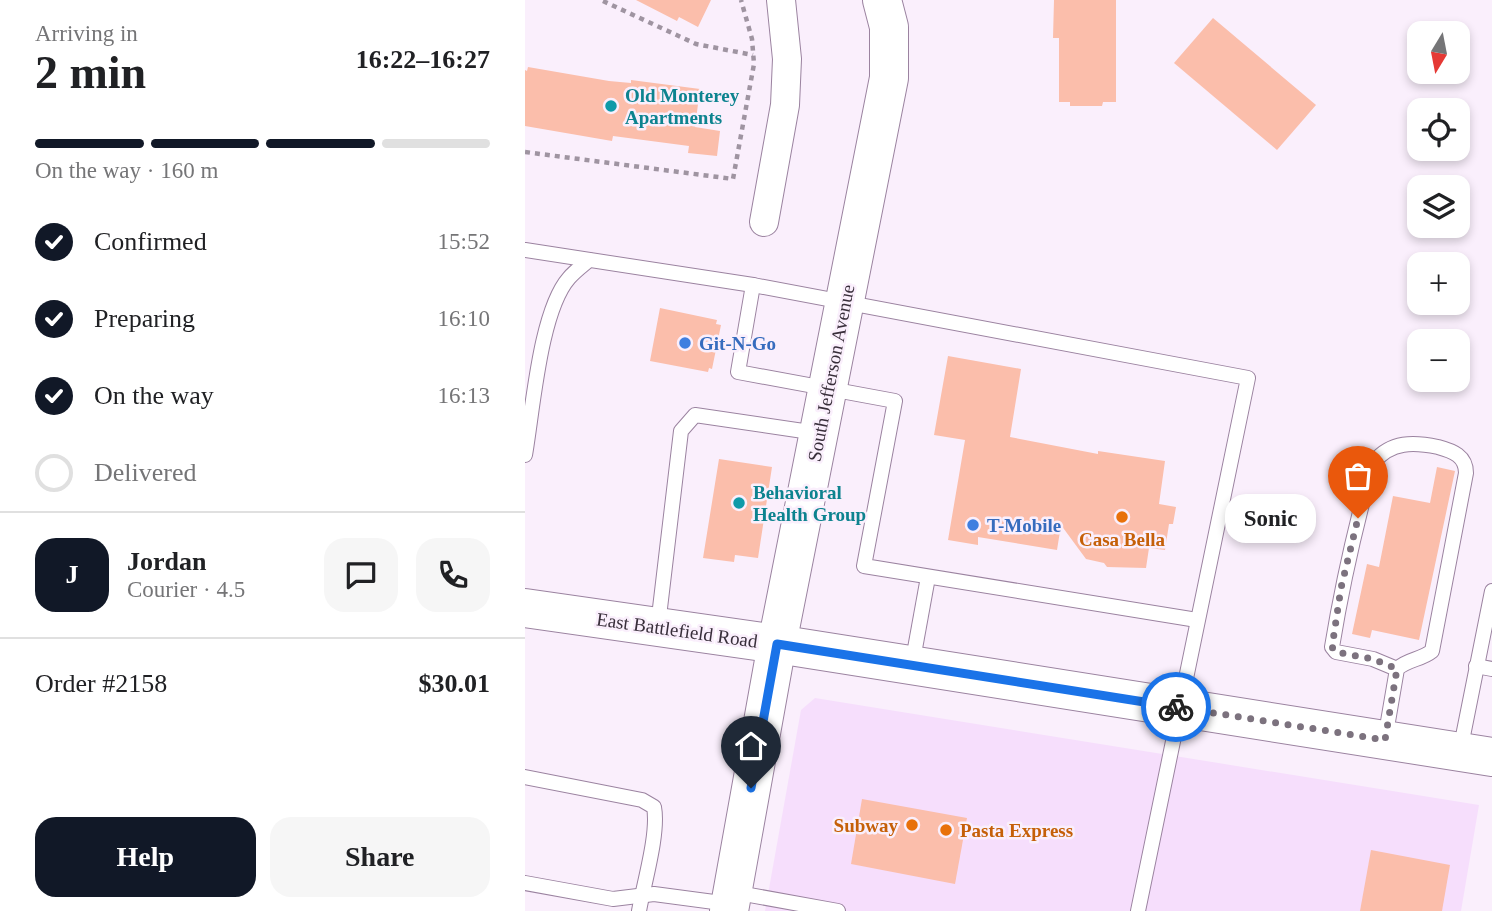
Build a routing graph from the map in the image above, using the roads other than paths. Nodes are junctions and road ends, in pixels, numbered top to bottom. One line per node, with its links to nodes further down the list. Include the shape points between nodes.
1 (781, 0): 3 (street, via 787,59 785,105)
2 (882, 0): 7 (main road, South Jefferson Avenue, via 890,27 889,78)
3 (764, 222)
4 (525, 250): 5 (lane)
5 (589, 260): 6 (lane); 10 (lane, via 569,278 548,319)
6 (753, 285): 7 (lane); 8 (lane, via 738,372)
7 (845, 302): 8 (main road, South Jefferson Avenue); 14 (lane, via 1248,378)
8 (828, 388): 9 (main road, South Jefferson Avenue); 11 (lane, via 895,401 864,566)
9 (819, 433): 15 (lane, via 695,415 681,431); 16 (main road, South Jefferson Avenue)
10 (525, 455)
11 (928, 577): 14 (lane); 17 (lane)
12 (1492, 592): 18 (lane)
13 (525, 608): 15 (main road, East Battlefield Road)
14 (1197, 620): 21 (lane)
15 (657, 627): 16 (main road, East Battlefield Road)
16 (777, 644): 17 (main road, East Battlefield Road); 27 (main road, South Jefferson Avenue)
17 (912, 665): 21 (main road, East Battlefield Road)
18 (1476, 666): 20 (lane); 23 (lane)
19 (1397, 669): 19 (lane, via 1432,651 1466,473 1460,456 1412,443 1392,447 1372,465 1341,588 1332,647); 22 (lane)
20 (1492, 669)
21 (1178, 708): 22 (main road, East Battlefield Road); 30 (lane)
22 (1385, 740): 23 (main road, East Battlefield Road)
23 (1476, 755)
24 (525, 777): 26 (lane, via 642,800 654,807 654,832)
25 (525, 883): 26 (lane, via 613,899)
26 (641, 896): 27 (lane); 28 (lane)
27 (731, 902): 29 (lane)
28 (639, 911)
29 (838, 911)
30 (1138, 911)

